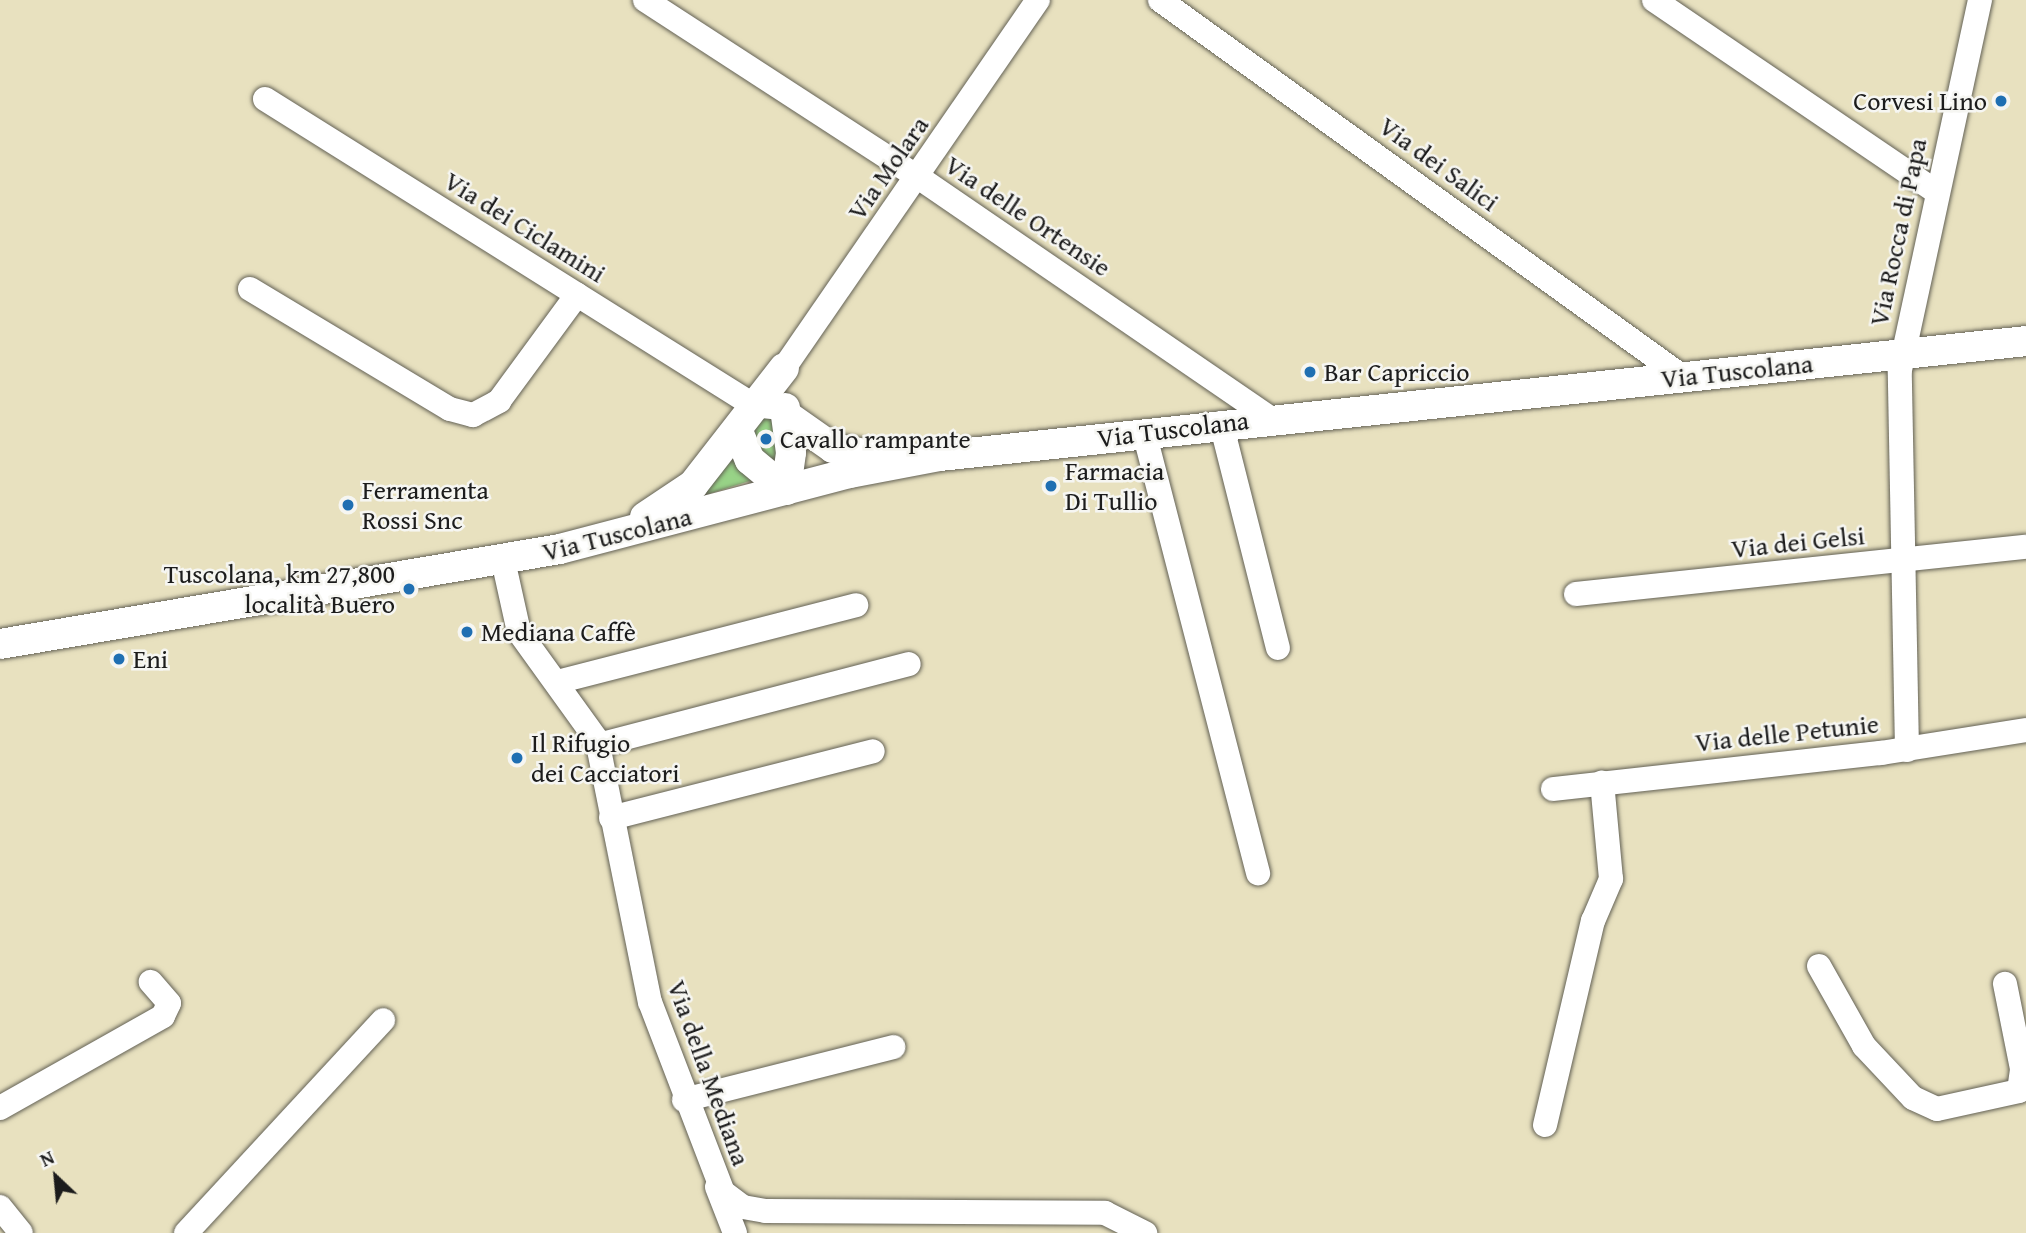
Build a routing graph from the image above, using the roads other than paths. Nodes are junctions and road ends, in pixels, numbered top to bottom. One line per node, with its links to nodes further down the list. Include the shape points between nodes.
1 (645, 0): 7 (street, Via delle Ortensie)
2 (1038, 0): 7 (street, Via Molara)
3 (1160, 0): 14 (street, Via dei Salici)
4 (1654, 0): 8 (street)
5 (1980, 0): 8 (street, Via Rocca di Papa)
6 (265, 99): 10 (street, Via dei Ciclamini)
7 (918, 177): 13 (street, Via Molara); 17 (street, Via delle Ortensie)
8 (1936, 192): 12 (street, Via Rocca di Papa)
9 (250, 289): 10 (street, via 450,409 473,415 499,401)
10 (577, 295): 15 (street, Via dei Ciclamini)
11 (2026, 341): 12 (main road, Via Tuscolana)
12 (1902, 354): 14 (main road, Via Tuscolana); 26 (street, Via Rocca di Papa)
13 (784, 368): 15 (main road); 16 (main road)
14 (1683, 377): 17 (main road, Via Tuscolana)
15 (753, 405): 16 (street, Via dei Ciclamini); 19 (main road)
16 (786, 415): 21 (main road, via 832,448); 22 (main road, via 791,453)
17 (1269, 417): 18 (main road, Via Tuscolana)
18 (1221, 423): 20 (main road, Via Tuscolana); 30 (street)
19 (738, 431): 22 (main road, via 750,460); 24 (main road, via 675,500)
20 (1144, 432): 21 (main road, Via Tuscolana); 40 (street)
21 (908, 461): 22 (main road, Via Tuscolana)
22 (786, 490): 24 (main road, Via Tuscolana)
23 (2026, 547): 26 (street, Via dei Gelsi)
24 (560, 550): 25 (main road, Via Tuscolana)
25 (503, 560): 29 (main road, Via Tuscolana); 32 (street, Via della Mediana, via 515,625)
26 (1901, 561): 27 (street, Via dei Gelsi); 35 (street, Via Rocca di Papa)
27 (1576, 594)
28 (856, 605): 32 (street)
29 (0, 644)
30 (1278, 648)
31 (909, 664): 34 (street)
32 (557, 682): 34 (street, Via della Mediana)
33 (2026, 730): 35 (street, Via delle Petunie)
34 (598, 746): 39 (street, Via della Mediana)
35 (1907, 750): 37 (street, Via delle Petunie)
36 (873, 751): 39 (street)
37 (1602, 782): 38 (street, Via delle Petunie); 48 (street, via 1611,879 1593,921)
38 (1553, 789)
39 (611, 818): 46 (street, Via della Mediana, via 643,976)
40 (1258, 874)
41 (1818, 966): 44 (street, via 1859,1040 1929,1108 1953,1109 2019,1091)
42 (151, 982): 47 (street, via 169,1003 163,1016)
43 (2005, 984): 44 (street)
44 (2019, 1016)
45 (893, 1047): 46 (street)
46 (684, 1100): 49 (street, Via della Mediana)
47 (0, 1108)
48 (1545, 1125)
49 (716, 1183): 54 (street); 55 (street, Via della Mediana, via 732,1201 757,1211 1105,1213)
50 (0, 1207): 51 (street)
51 (20, 1233)
52 (186, 1233): 53 (street, via 383,1029)
53 (204, 1233)
54 (735, 1233)
55 (1145, 1233)

